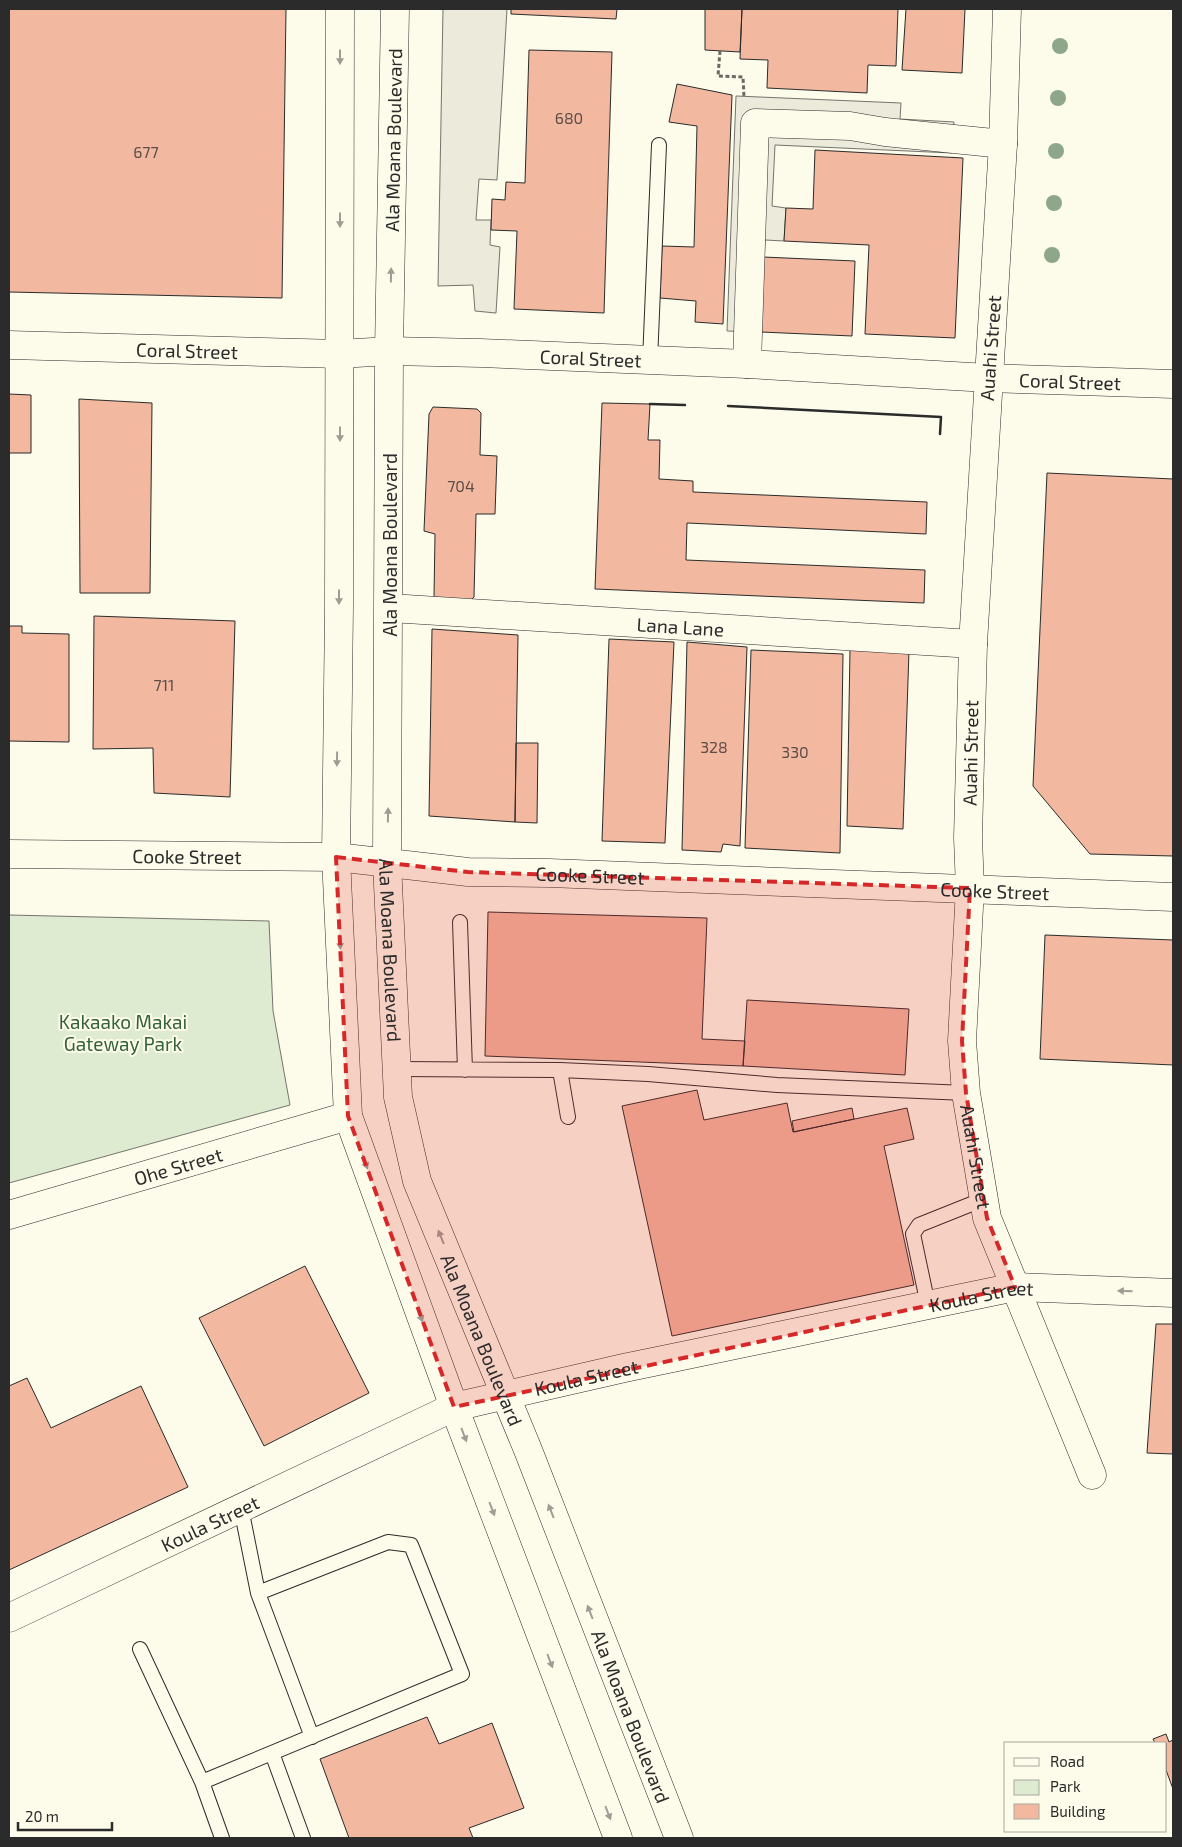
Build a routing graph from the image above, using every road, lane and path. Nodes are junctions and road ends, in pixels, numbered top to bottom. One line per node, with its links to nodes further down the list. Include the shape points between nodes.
1 (340, 9): 10 (street, one-way to 10)
2 (395, 9): 9 (street, Ala Moana Boulevard, one-way to 2)
3 (1007, 9): 6 (street, Auahi Street)
4 (720, 51): 5 (path, via 718,76 743,76 744,96)
5 (756, 123): 6 (street, via 850,126); 12 (street)
6 (1004, 144): 13 (street, Auahi Street)
7 (659, 145): 11 (lane)
8 (9, 345): 10 (street, Coral Street)
9 (389, 351): 10 (street, Coral Street); 11 (street, Coral Street); 15 (street, Ala Moana Boulevard)
10 (340, 354): 18 (street, one-way to 18)
11 (650, 361): 12 (street, Coral Street)
12 (747, 364): 13 (street, Coral Street)
13 (988, 378): 14 (street, Coral Street); 16 (street, Auahi Street)
14 (1173, 384)
15 (390, 608): 16 (street, Lana Lane); 19 (street, Ala Moana Boulevard, one-way to 15)
16 (973, 644): 20 (street, Auahi Street, via 968,838)
17 (9, 854): 18 (street, Cooke Street)
18 (336, 857): 19 (street, Cooke Street); 27 (street, one-way to 27)
19 (387, 864): 20 (street, Cooke Street, via 468,872); 23 (street, Ala Moana Boulevard)
20 (970, 888): 21 (street, Cooke Street); 26 (street, Auahi Street, via 962,1040)
21 (1173, 896)
22 (460, 922): 24 (lane)
23 (396, 1069): 24 (lane); 34 (street, Ala Moana Boulevard, one-way to 23, via 417,1180 398,1097)
24 (465, 1070): 25 (lane)
25 (560, 1070): 26 (lane); 28 (lane)
26 (966, 1094): 29 (street, Auahi Street)
27 (348, 1116): 30 (street, Ohe Street); 35 (street, one-way to 35)
28 (568, 1117)
29 (984, 1199): 31 (street, Auahi Street, via 987,1218); 33 (lane, via 919,1225 913,1234)
30 (9, 1215)
31 (1015, 1287): 32 (street, Koula Street, one-way to 31); 33 (street, Koula Street); 36 (street, Auahi Street)
32 (1173, 1293)
33 (928, 1305): 34 (street, Koula Street)
34 (506, 1395): 35 (street, Koula Street); 47 (street, Ala Moana Boulevard, one-way to 34)
35 (454, 1407): 37 (street, Koula Street); 46 (street, one-way to 46)
36 (1092, 1475)
37 (241, 1508): 38 (lane); 39 (street, Koula Street)
38 (258, 1593): 41 (lane); 41 (lane, via 388,1542 411,1545 462,1674)
39 (9, 1618)
40 (140, 1649): 43 (lane)
41 (312, 1737): 42 (lane)
42 (272, 1754): 43 (lane); 45 (lane)
43 (202, 1782): 44 (lane)
44 (222, 1838)
45 (303, 1838)
46 (618, 1838)
47 (679, 1838)

